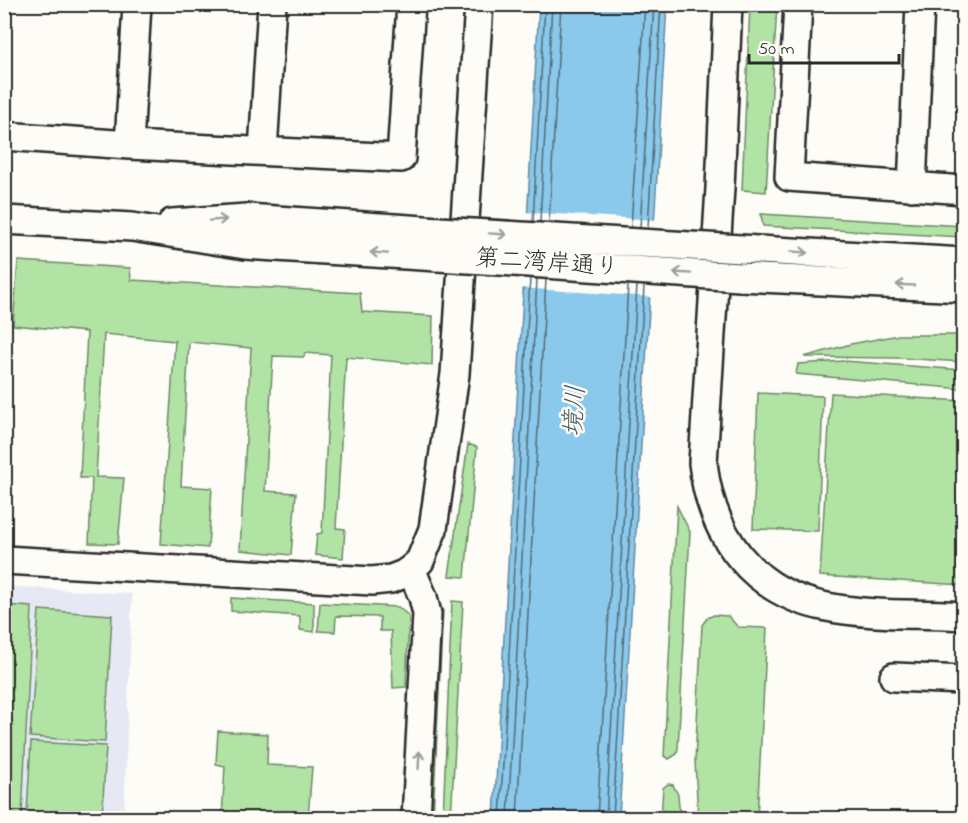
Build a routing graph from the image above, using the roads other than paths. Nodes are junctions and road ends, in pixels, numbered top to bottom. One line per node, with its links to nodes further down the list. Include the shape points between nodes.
1 (137, 4): 9 (street)
2 (272, 4): 10 (street)
3 (411, 4): 10 (street, via 401,158)
4 (479, 4): 18 (street, via 455,374 433,529 420,561)
5 (728, 4): 19 (street, via 703,463 716,521 741,559 762,578 804,601 857,611)
6 (798, 4): 11 (street, via 789,177)
7 (920, 4): 11 (street)
8 (4, 136): 9 (street)
9 (129, 145): 10 (street)
10 (263, 151)
11 (912, 187): 12 (street)
12 (963, 190)
13 (4, 220): 14 (street, 第二湾岸通り)
14 (132, 227): 15 (street, 第二湾岸通り, one-way to 15, bridge, via 247,218); 16 (street, 第二湾岸通り, one-way to 14, bridge, via 245,245)
15 (963, 262)
16 (963, 288)
17 (4, 560): 18 (street, via 372,581 391,579)
18 (411, 569): 22 (street, one-way to 18, via 427,614)
19 (963, 616)
20 (894, 676): 21 (street)
21 (963, 680)
22 (416, 819)

